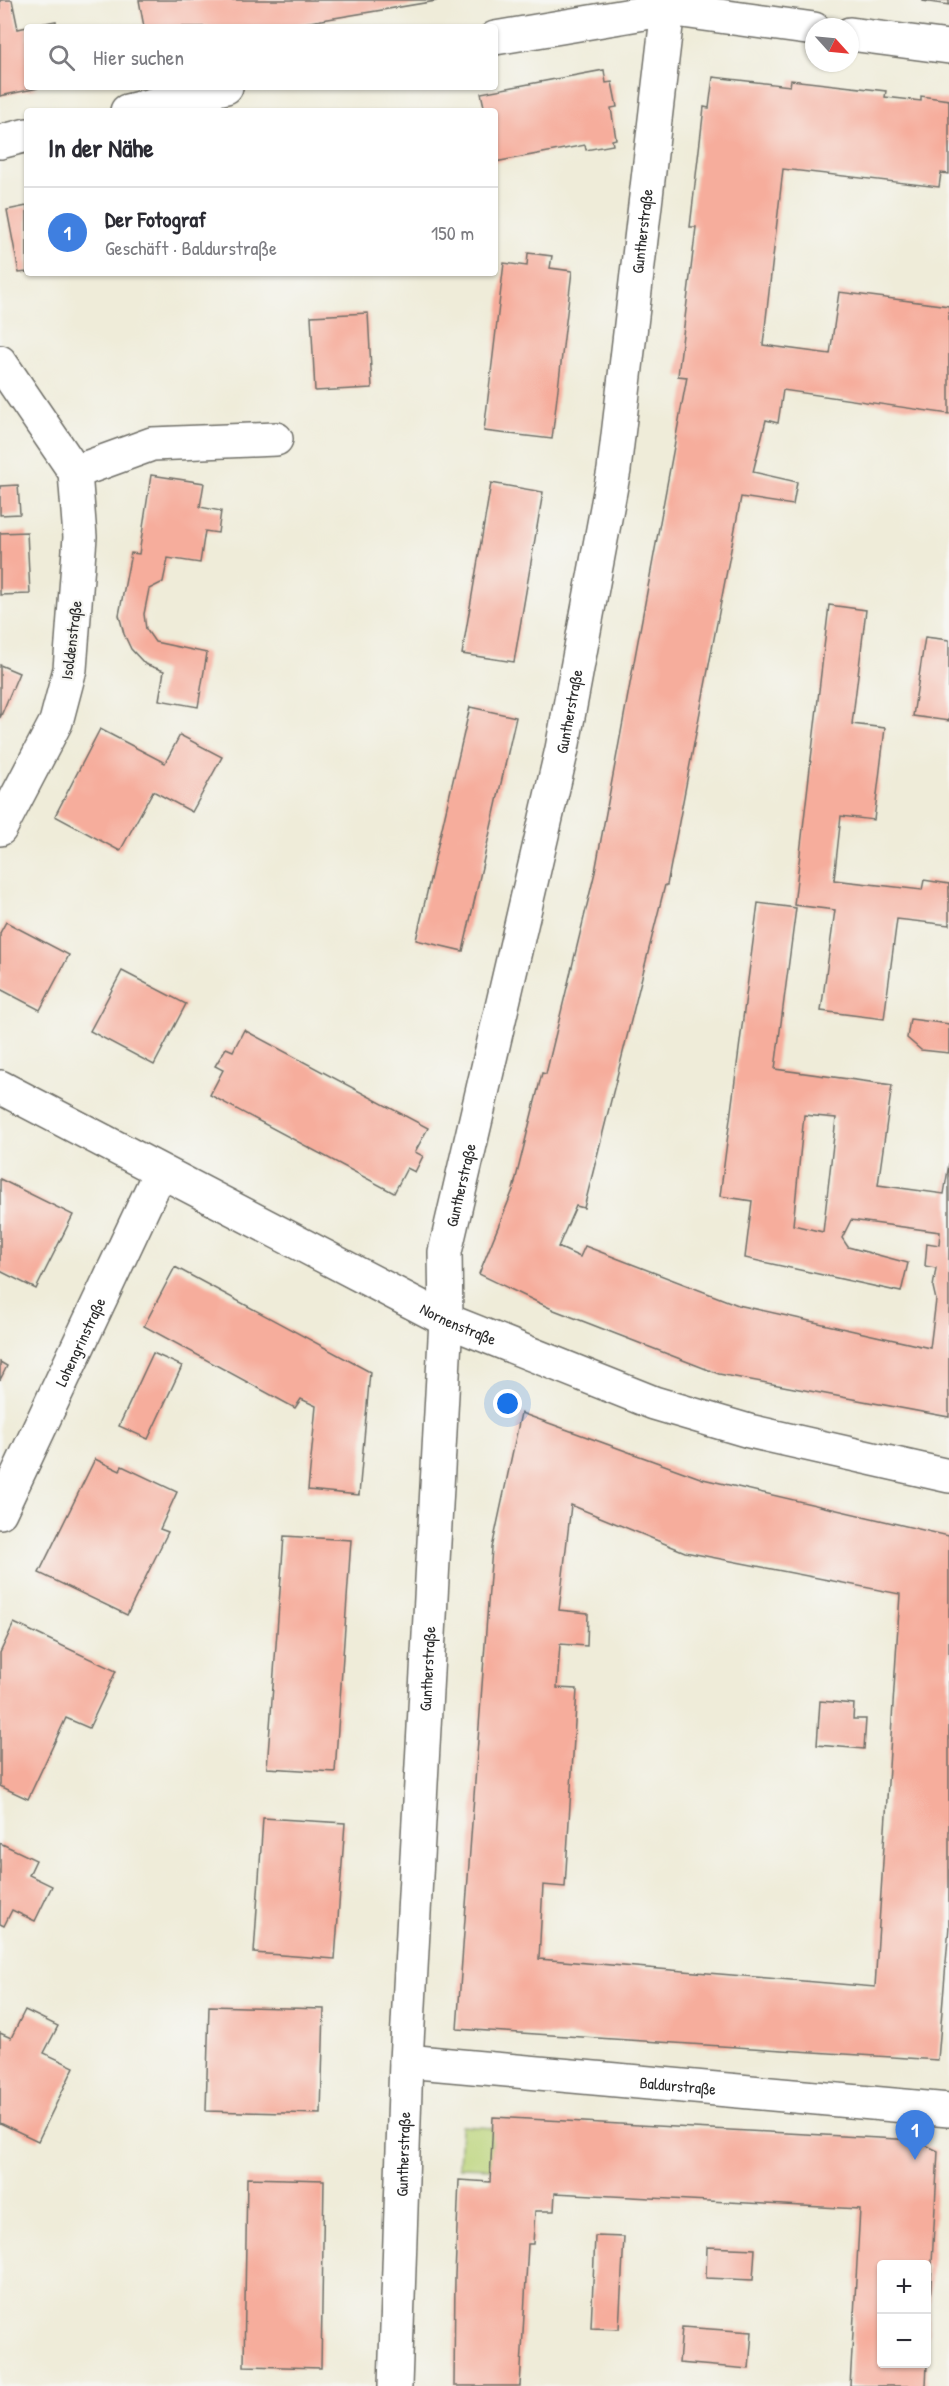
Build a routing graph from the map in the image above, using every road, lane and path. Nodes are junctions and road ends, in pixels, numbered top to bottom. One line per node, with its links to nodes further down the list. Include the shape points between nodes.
1 (669, 4): 2 (street); 4 (street); 16 (street, Guntherstraße, via 614,470 562,749 445,1252)
2 (805, 27)
3 (859, 35): 5 (street)
4 (498, 37)
5 (949, 47)
6 (214, 90): 7 (street)
7 (139, 108)
8 (24, 136): 9 (street)
9 (0, 142)
10 (0, 362): 12 (street, Isoldenstraße)
11 (276, 439): 12 (street, via 152,444)
12 (75, 472): 13 (street, Isoldenstraße, via 80,537 70,669 56,722)
13 (0, 829)
14 (0, 1087): 15 (street, Nornenstraße)
15 (160, 1172): 16 (street, Nornenstraße); 18 (street, Lohengrinstraße)
16 (446, 1320): 17 (street, Nornenstraße, via 654,1403 749,1431); 19 (street, Guntherstraße)
17 (949, 1476)
18 (0, 1512)
19 (406, 2061): 20 (street, Baldurstraße); 21 (street, Guntherstraße)
20 (949, 2110)
21 (395, 2386)

